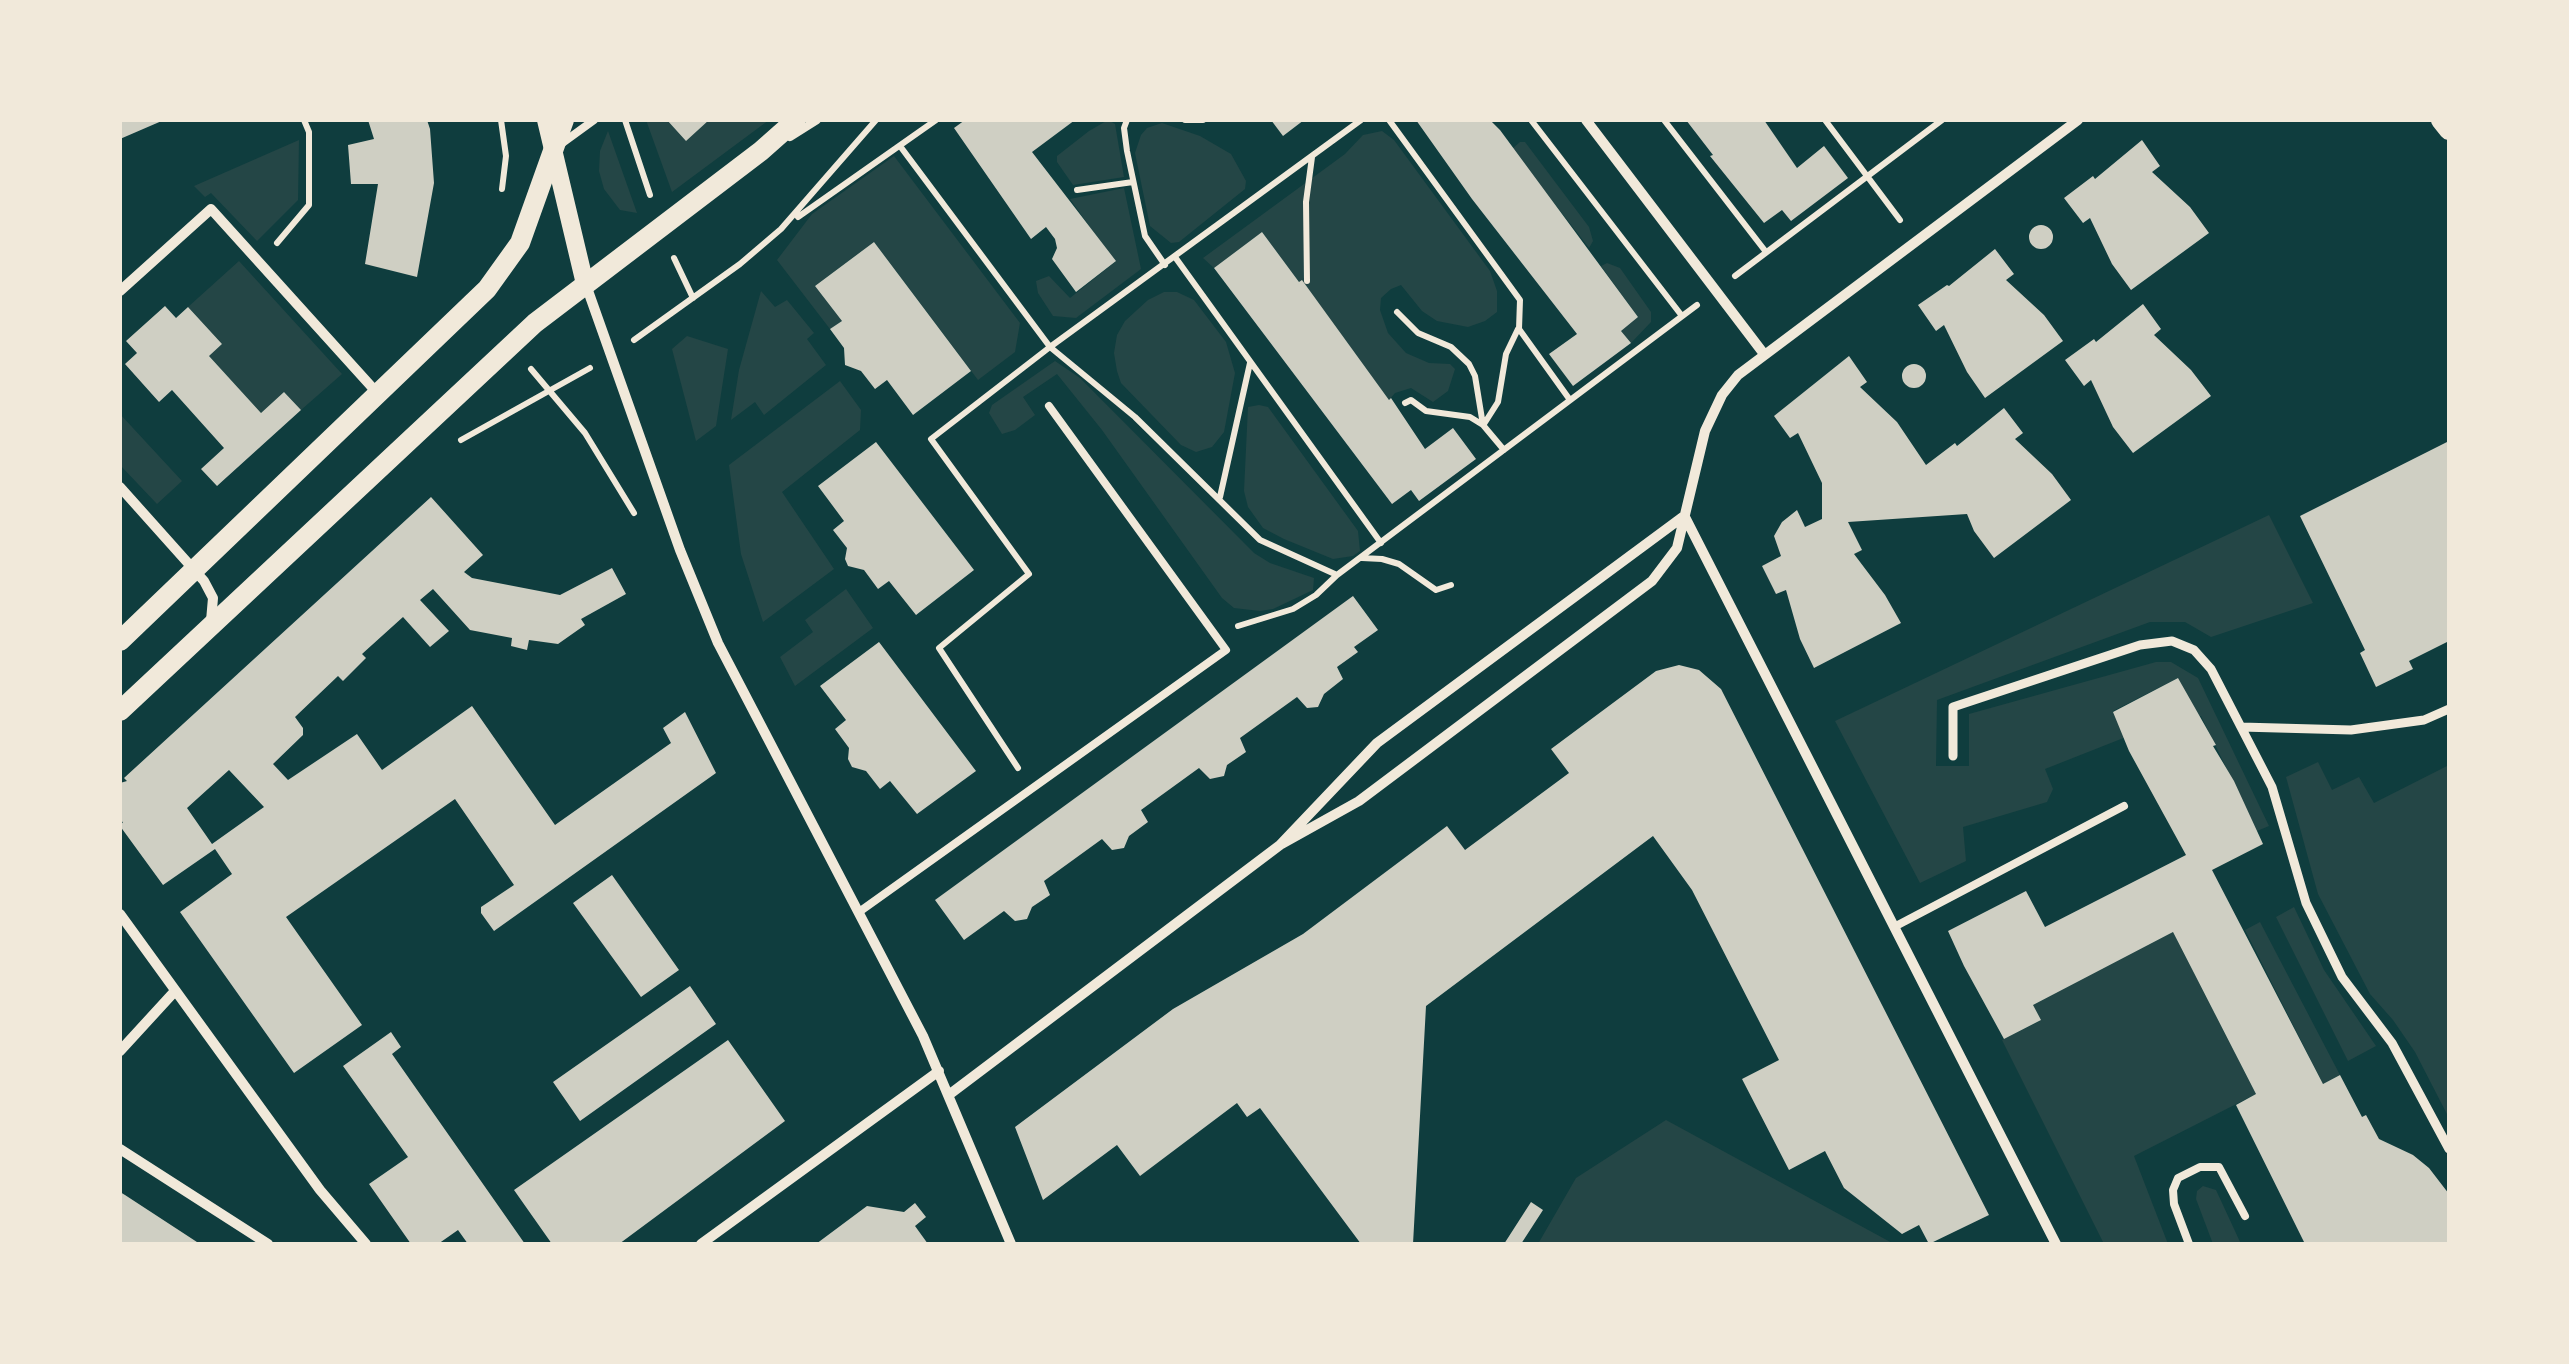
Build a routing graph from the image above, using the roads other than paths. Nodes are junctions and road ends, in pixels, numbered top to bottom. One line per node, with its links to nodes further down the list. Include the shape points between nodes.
1 (546, 120): 10 (street)
2 (564, 120): 10 (main road)
3 (594, 120): 10 (lane)
4 (796, 120): 11 (main road)
5 (817, 120): 11 (lane)
6 (1586, 120): 14 (street)
7 (2078, 120): 14 (street)
8 (2442, 120): 9 (main road)
9 (2449, 130)
10 (553, 150): 12 (street); 15 (main road, via 520,242 475,303)
11 (726, 176): 12 (main road)
12 (586, 284): 20 (main road); 28 (street, via 718,643)
13 (120, 291): 15 (street, via 211,209)
14 (1764, 354): 18 (street, via 1716,406)
15 (379, 395): 19 (main road)
16 (1049, 406): 28 (lane, via 1226,650)
17 (120, 487): 19 (street)
18 (1685, 516): 27 (street, via 1377,742); 27 (street, via 1671,560 1628,602 1359,800); 30 (street)
19 (195, 570): 20 (street, via 214,598); 21 (main road)
20 (208, 630): 23 (main road)
21 (120, 641)
22 (2449, 709): 24 (street, via 2424,720 2351,730)
23 (120, 712)
24 (2241, 727): 25 (street, via 2211,669 2194,650 2172,640 1953,707); 36 (street, via 2272,786 2306,903 2342,977 2392,1043)
25 (1954, 756)
26 (2124, 806): 30 (lane)
27 (1280, 845): 34 (street)
28 (860, 912): 33 (street)
29 (120, 914): 31 (street)
30 (1894, 927): 42 (street)
31 (175, 991): 32 (street); 39 (street)
32 (120, 1051)
33 (939, 1070): 34 (street); 40 (street)
34 (950, 1094): 41 (street)
35 (120, 1149): 38 (street)
36 (2449, 1149)
37 (2244, 1216): 43 (lane, via 2218,1168 2209,1165 2178,1178 2174,1204)
38 (268, 1244)
39 (366, 1244)
40 (701, 1244)
41 (1011, 1244)
42 (2056, 1244)
43 (2189, 1244)

